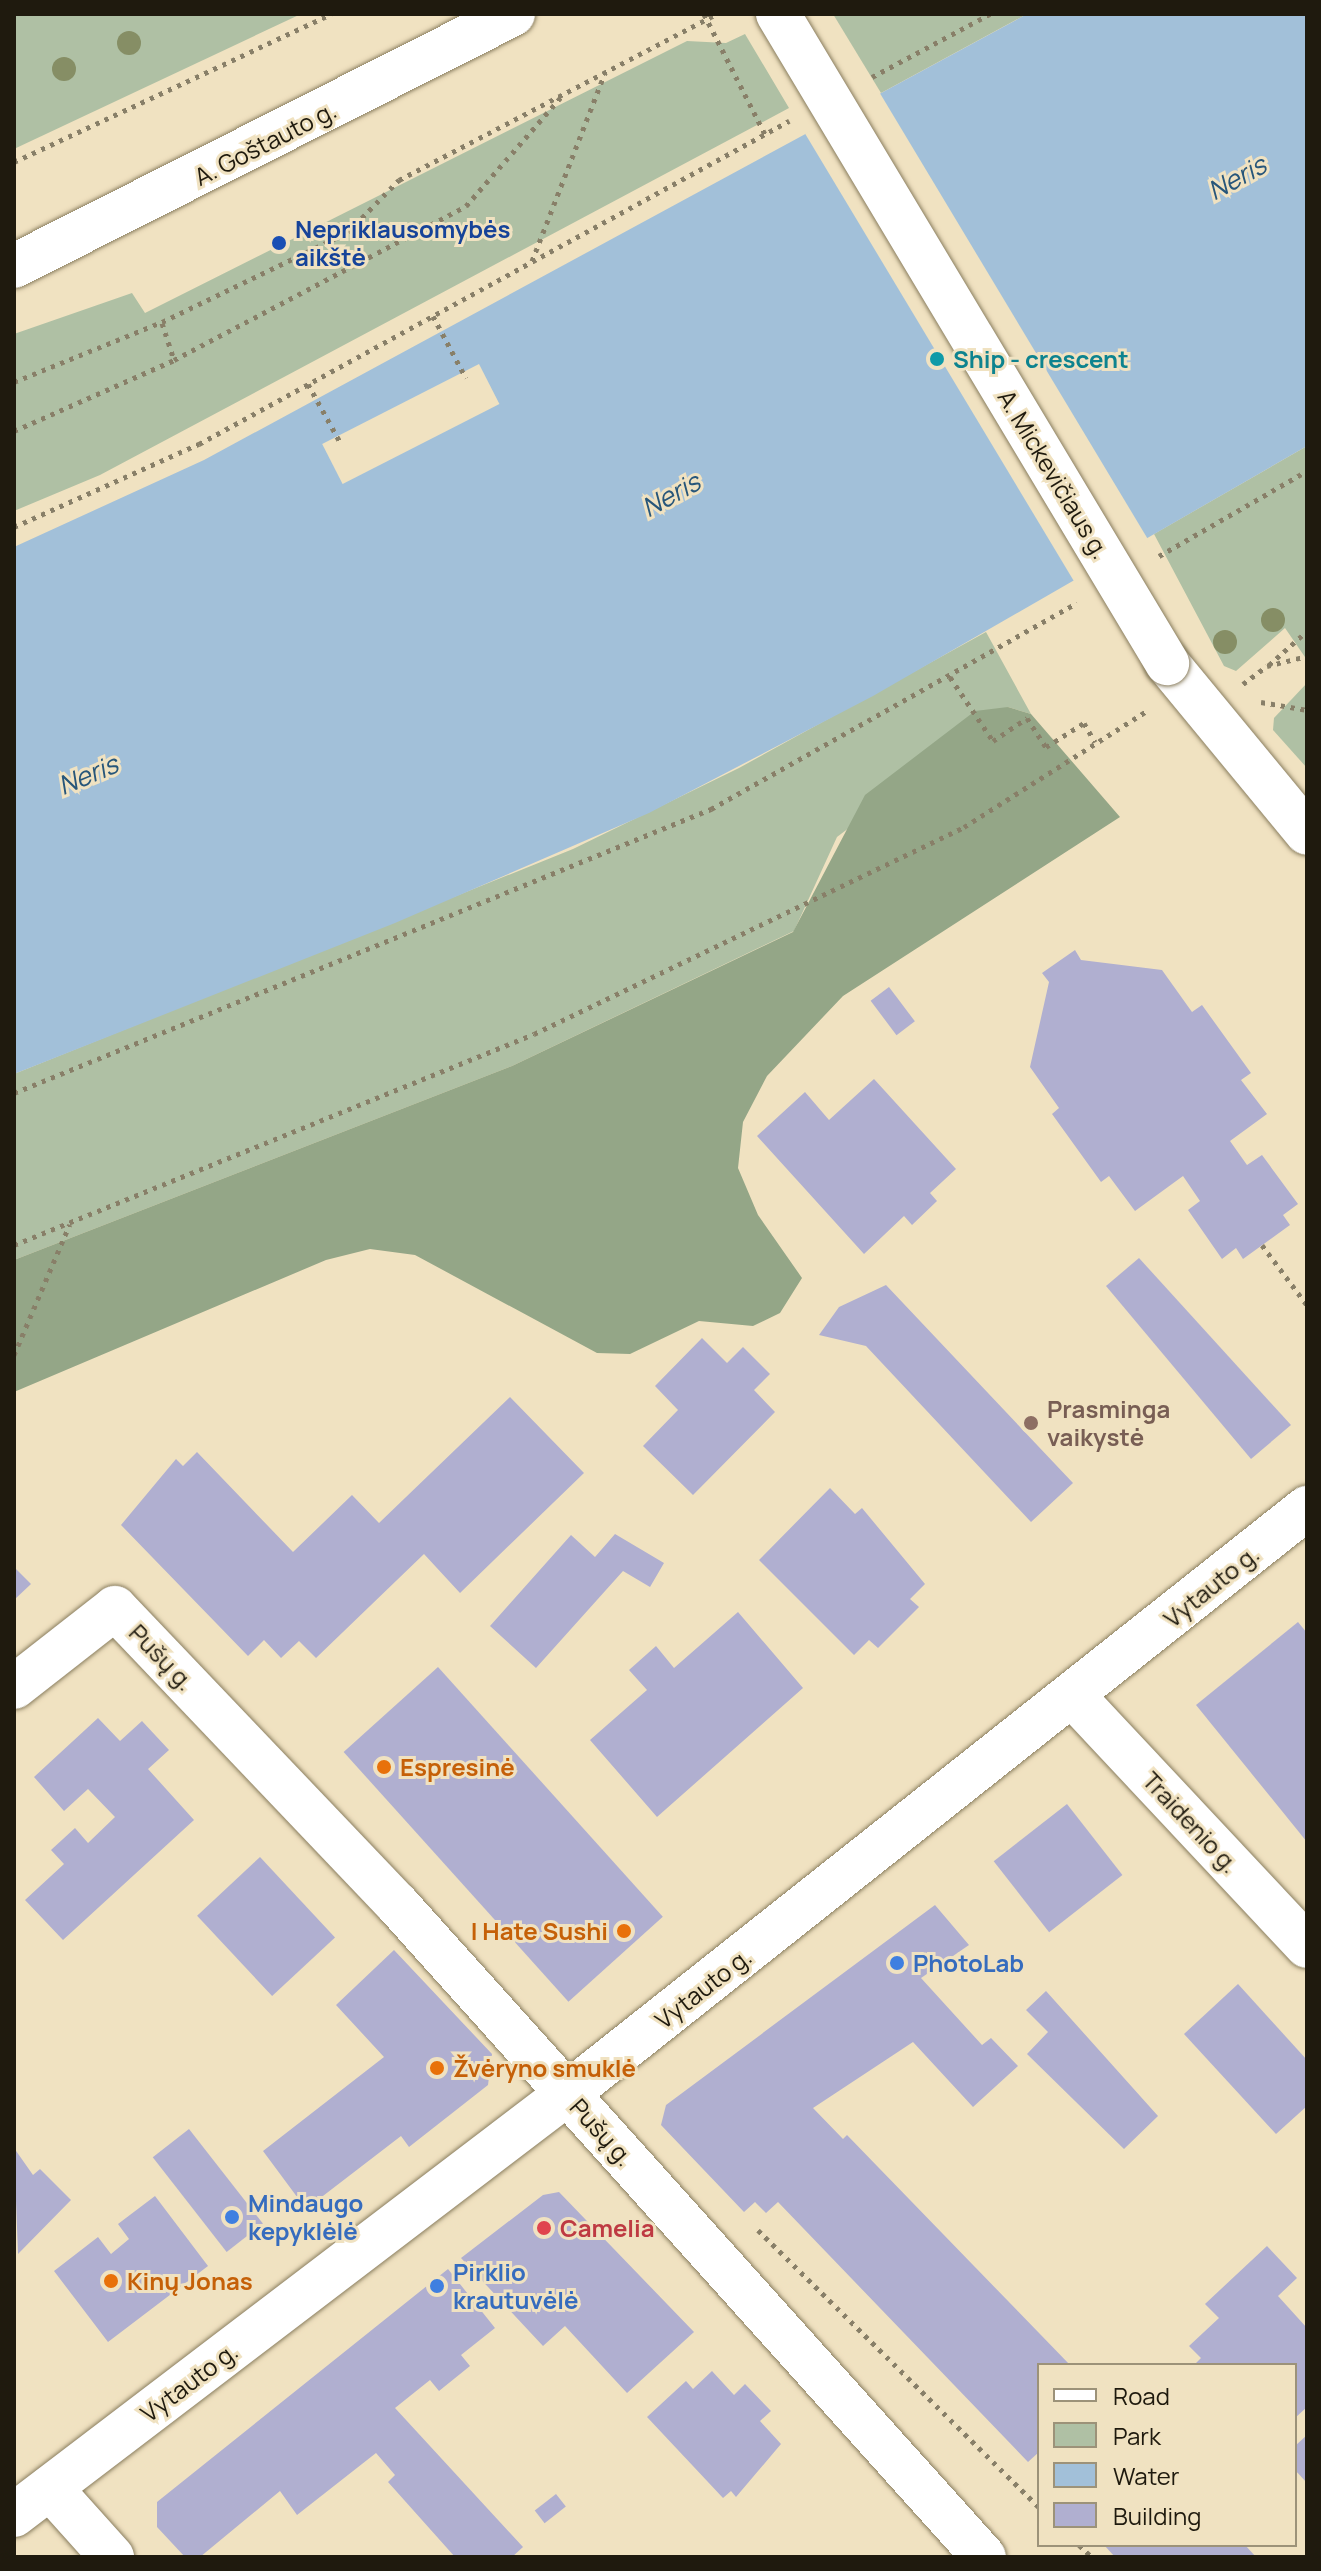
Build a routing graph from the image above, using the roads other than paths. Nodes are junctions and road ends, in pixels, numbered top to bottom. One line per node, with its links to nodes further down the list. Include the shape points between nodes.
1 (513, 14): 3 (street, A. Goštauto g.)
2 (778, 14): 4 (street, A. Mickevičiaus g., bridge, via 1167,663)
3 (14, 266)
4 (1307, 833)
5 (1307, 1508): 7 (street, Vytauto g.)
6 (14, 1687): 9 (street, Pušų g., via 115,1608)
7 (1074, 1697): 8 (street, Traidenio g.); 9 (street, Vytauto g.)
8 (1307, 1946)
9 (568, 2093): 10 (street, Vytauto g.); 13 (street, Pušų g.)
10 (50, 2488): 11 (street, Vytauto g.); 12 (street)
11 (14, 2515)
12 (112, 2557)
13 (984, 2557)

